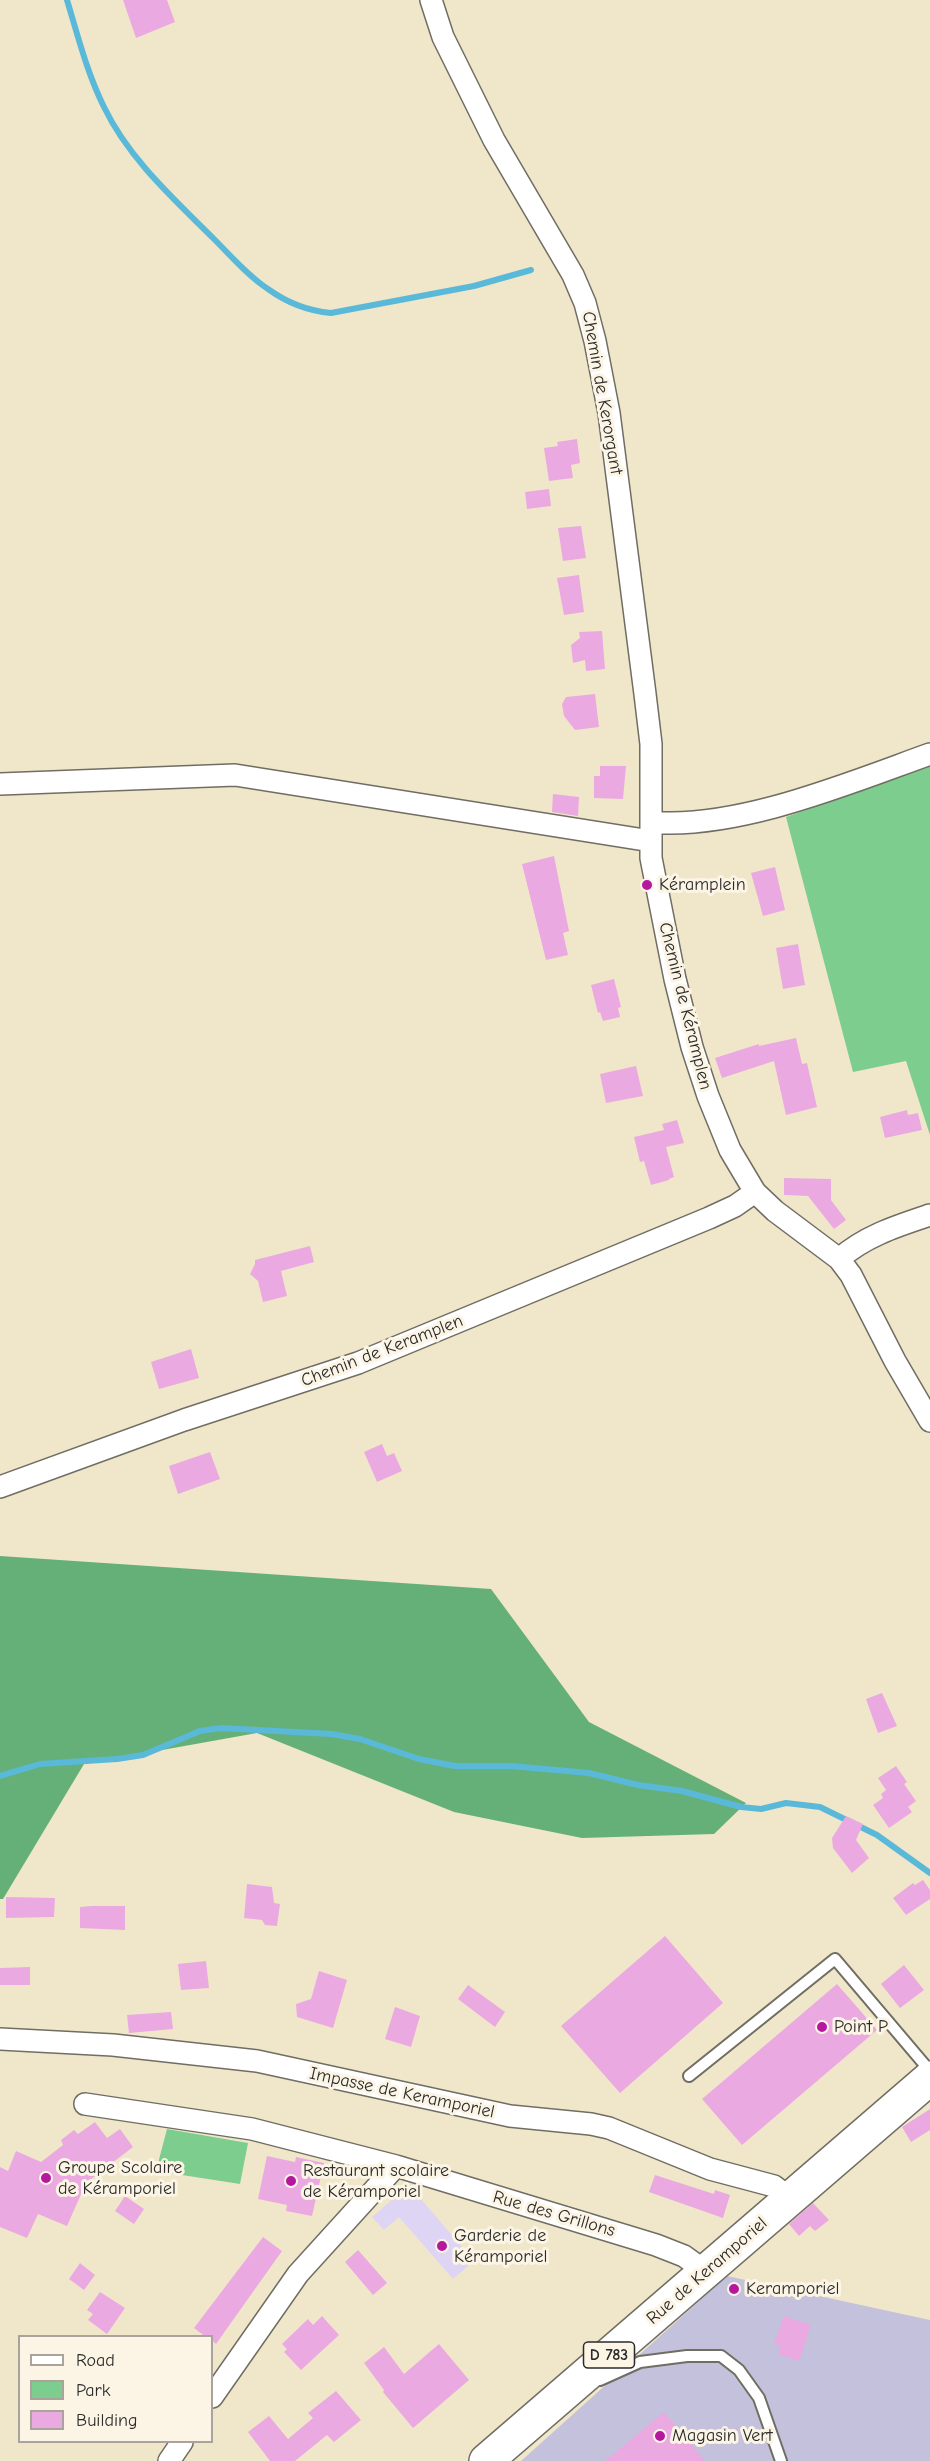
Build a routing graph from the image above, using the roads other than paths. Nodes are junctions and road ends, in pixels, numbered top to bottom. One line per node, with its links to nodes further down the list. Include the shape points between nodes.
1 (431, 0): 4 (street, Chemin de Kerorgant, via 443,37 494,140 573,275 596,341 609,413 651,744)
2 (930, 754): 4 (street, via 786,803)
3 (0, 784): 4 (street, via 235,775)
4 (651, 831): 5 (street, Chemin de Kéramplen, via 658,895 693,1047 718,1123)
5 (755, 1192): 7 (street, Chemin de Kéramplen); 9 (street, Chemin de Keramplen, via 709,1218 411,1342)
6 (930, 1215): 7 (street, via 885,1230)
7 (839, 1259): 8 (street, Chemin de Kéramplen)
8 (930, 1421)
9 (0, 1487)
10 (0, 2039): 16 (street, Impasse de Keramporiel, via 113,2045 257,2061 501,2115 591,2124 710,2169 774,2186)
11 (930, 2071): 12 (lane, via 835,1959)
12 (689, 2076)
13 (930, 2078): 16 (main road, Rue de Keramporiel)
14 (85, 2104): 15 (street, Rue des Grillons, via 252,2129)
15 (396, 2166): 17 (street, Rue des Grillons, via 656,2245 684,2256); 18 (street, via 298,2274)
16 (791, 2199): 17 (main road, Rue de Keramporiel)
17 (706, 2272): 19 (main road, Rue de Keramporiel / D 783)
18 (213, 2396)
19 (512, 2438): 22 (main road, Rue de Keramporiel / D 783); 23 (lane, via 596,2381 640,2362 721,2356 739,2370 759,2398)
20 (181, 2443): 21 (street)
21 (169, 2461)
22 (486, 2461)
23 (781, 2461)

